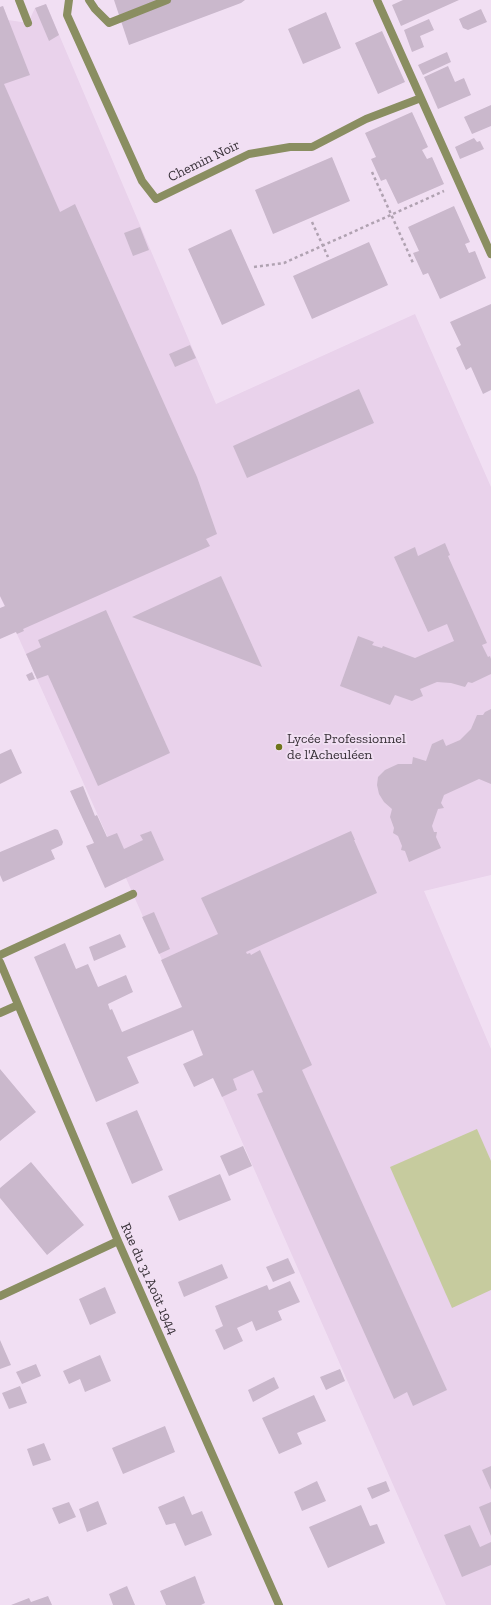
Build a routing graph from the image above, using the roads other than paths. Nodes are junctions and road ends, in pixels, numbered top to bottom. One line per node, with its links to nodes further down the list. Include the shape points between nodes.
1 (18, 0): 6 (street)
2 (69, 0): 7 (street, Chemin Noir, via 67,15 142,181 156,199 249,154 290,147 312,147 366,119)
3 (89, 0): 4 (street, via 108,23)
4 (167, 0)
5 (377, 0): 7 (street)
6 (28, 23)
7 (421, 98): 8 (street)
8 (491, 254)
9 (133, 894): 10 (street)
10 (0, 955)
11 (0, 962): 12 (street, Rue du 31 Août 1944)
12 (18, 1005): 13 (street); 14 (street, Rue du 31 Août 1944)
13 (0, 1014)
14 (118, 1241): 15 (street); 16 (street, Rue du 31 Août 1944)
15 (0, 1296)
16 (279, 1605)

